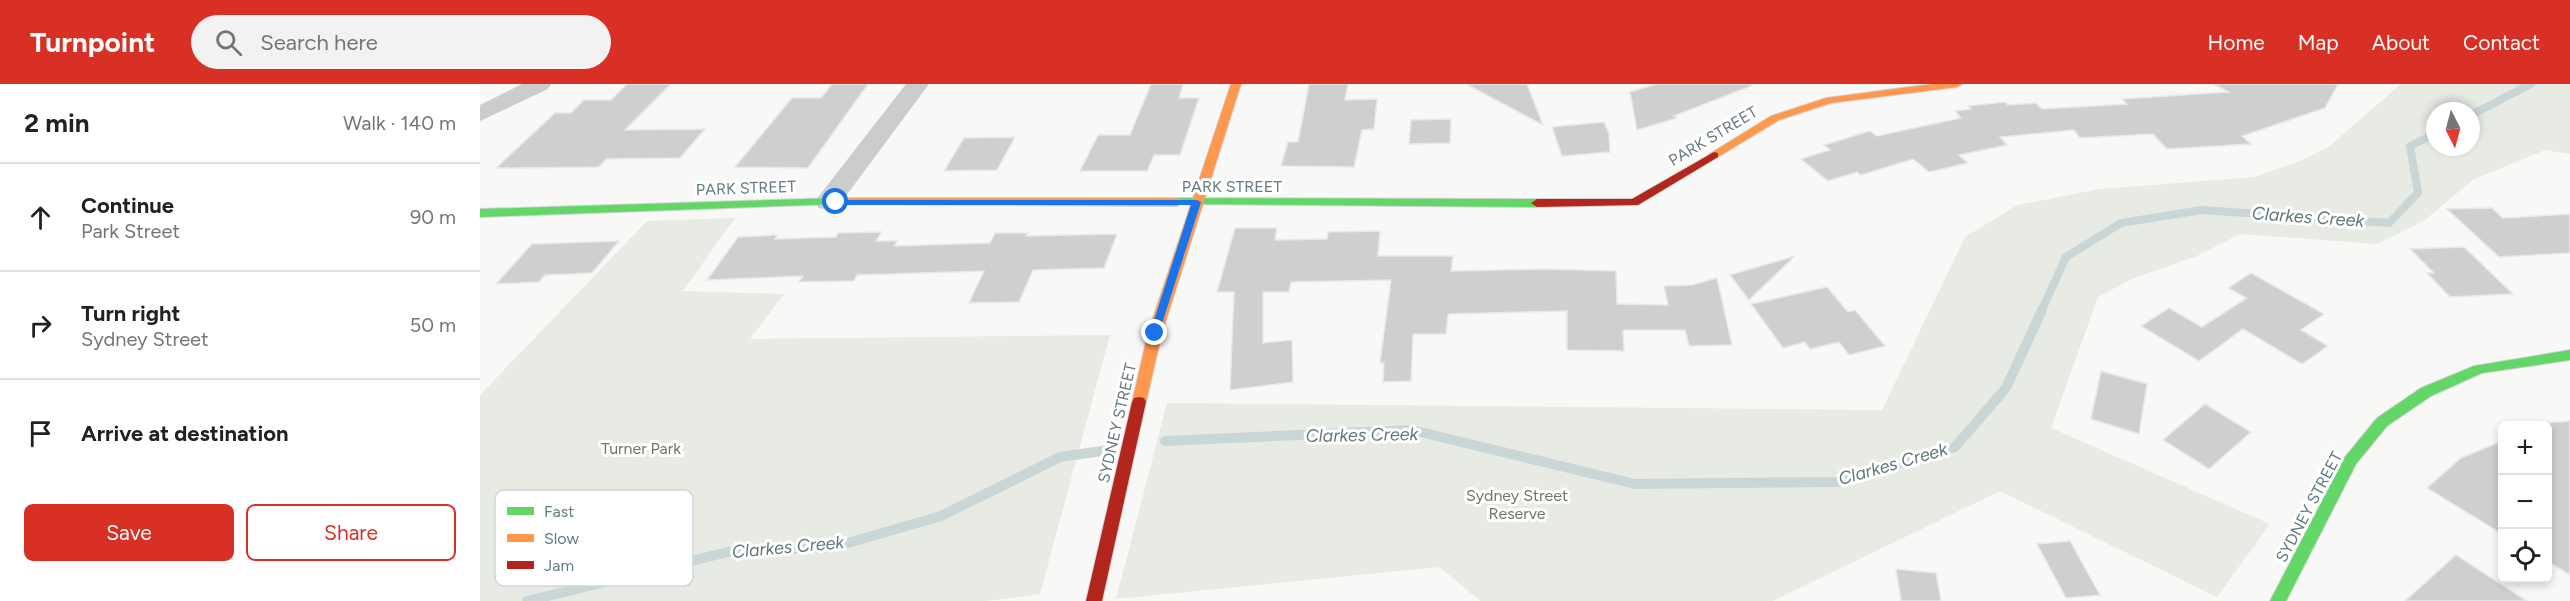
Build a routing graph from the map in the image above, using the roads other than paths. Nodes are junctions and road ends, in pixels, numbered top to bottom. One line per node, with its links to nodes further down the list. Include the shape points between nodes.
1 (540, 84): 6 (street)
2 (918, 84): 7 (street)
3 (1236, 84): 8 (street, SYDNEY STREET)
4 (1946, 84): 5 (street, PARK STREET); 8 (street, PARK STREET, via 1830,100 1775,118 1634,203)
5 (1957, 84)
6 (480, 114)
7 (828, 202): 8 (street, PARK STREET); 9 (street, PARK STREET)
8 (1197, 202): 11 (street, SYDNEY STREET, via 1155,333)
9 (480, 213)
10 (2570, 355): 12 (street, SYDNEY STREET, via 2479,369 2426,392 2382,422 2350,461)
11 (1094, 601)
12 (2278, 601)

